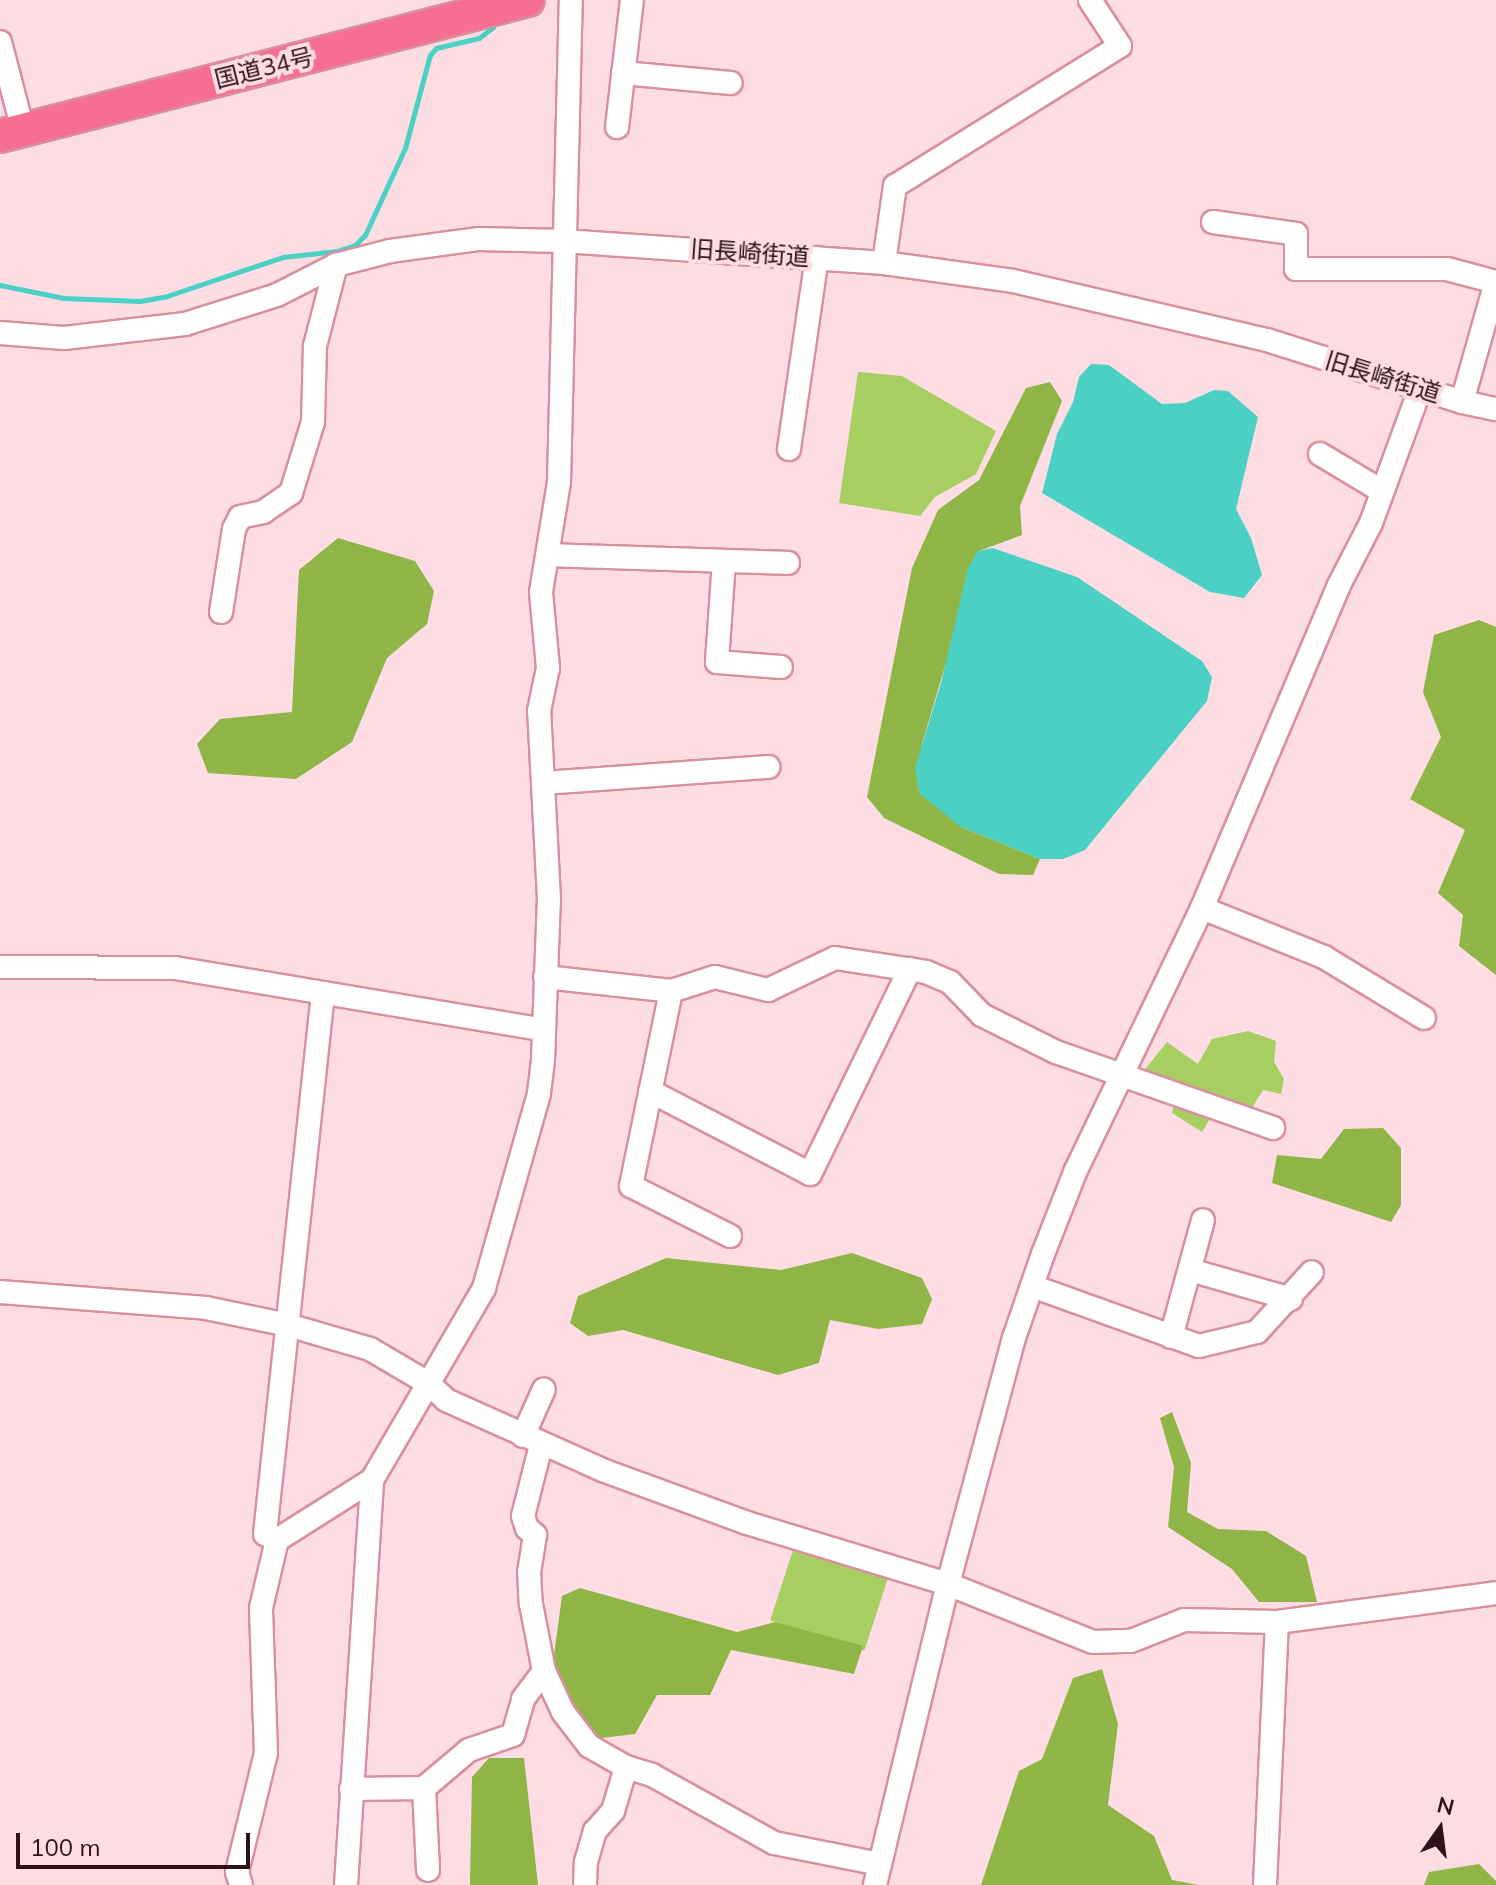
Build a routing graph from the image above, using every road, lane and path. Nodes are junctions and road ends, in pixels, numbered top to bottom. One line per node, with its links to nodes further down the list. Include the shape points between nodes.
1 (528, 0): 9 (highway, 国道34号)
2 (571, 0): 11 (street)
3 (632, 0): 6 (street)
4 (1090, 0): 13 (street, via 1120,46 895,186)
5 (0, 42): 9 (street)
6 (623, 73): 7 (street); 8 (street)
7 (731, 83)
8 (617, 127)
9 (12, 133)
10 (1213, 222): 15 (street, via 1296,234 1296,269 1447,269)
11 (563, 241): 12 (street, 旧長崎街道); 14 (street, 旧長崎街道, via 479,239 390,251); 23 (street, via 559,482)
12 (817, 258): 13 (street, 旧長崎街道); 20 (street)
13 (884, 263): 17 (street, 旧長崎街道, via 1013,281 1155,312 1267,340)
14 (336, 265): 16 (street, 旧長崎街道, via 277,295 185,324 64,338); 26 (street, via 315,346 313,422 291,493 263,512 240,517)
15 (1496, 282): 18 (street)
16 (0, 333)
17 (1420, 389): 18 (street, 旧長崎街道); 22 (street)
18 (1462, 402): 19 (street, 旧長崎街道)
19 (1496, 409)
20 (789, 449)
21 (1320, 454): 22 (street)
22 (1380, 490): 30 (street, via 1371,523 1338,587)
23 (549, 555): 24 (street); 29 (street, via 541,592 548,668 539,711)
24 (724, 561): 25 (street); 27 (street, via 717,662)
25 (788, 563)
26 (221, 612)
27 (781, 667)
28 (768, 767): 29 (street)
29 (544, 783): 33 (street, via 549,899)
30 (1202, 908): 36 (street, via 1324,957); 38 (street)
31 (0, 967): 35 (street, via 175,968)
32 (910, 969): 34 (street, via 835,958 768,990 715,977); 38 (street, via 950,982 982,1015 1056,1052); 39 (street, via 810,1174)
33 (545, 977): 34 (street); 37 (street)
34 (671, 991): 39 (street)
35 (323, 993): 37 (street); 48 (street)
36 (1424, 1018)
37 (544, 1030): 50 (street, via 539,1093 496,1253 484,1288)
38 (1120, 1075): 40 (street); 45 (street, via 1076,1170)
39 (650, 1091): 42 (street, via 631,1186)
40 (1273, 1128)
41 (1203, 1220): 43 (street)
42 (730, 1236)
43 (1190, 1270): 47 (street); 49 (street)
44 (1312, 1272): 47 (street)
45 (1032, 1286): 49 (street); 55 (street)
46 (0, 1292): 48 (street, via 206,1308)
47 (1291, 1299): 49 (street, via 1257,1332 1199,1346)
48 (288, 1325): 50 (street, via 370,1349); 54 (street, via 265,1534)
49 (1171, 1337)
50 (428, 1383): 52 (street, via 446,1400); 53 (street)
51 (544, 1389): 52 (street)
52 (532, 1441): 55 (street, via 747,1523); 58 (street, via 523,1516 535,1535 529,1571)
53 (372, 1480): 54 (street); 61 (street)
54 (277, 1540): 64 (street, via 261,1608 266,1753 237,1872)
55 (948, 1584): 57 (street, via 1093,1642 1131,1641 1184,1620); 63 (street)
56 (1496, 1593): 57 (street)
57 (1277, 1622): 67 (street)
58 (544, 1671): 59 (street, via 563,1712 589,1746); 60 (street, via 523,1699 513,1735 469,1750)
59 (626, 1767): 63 (street, via 652,1775 774,1843); 66 (street, via 613,1811 595,1831)
60 (424, 1788): 61 (street); 62 (street)
61 (351, 1789): 65 (street)
62 (428, 1870)
63 (878, 1875)
64 (241, 1885)
65 (346, 1885)
66 (585, 1885)
67 (1265, 1885)

